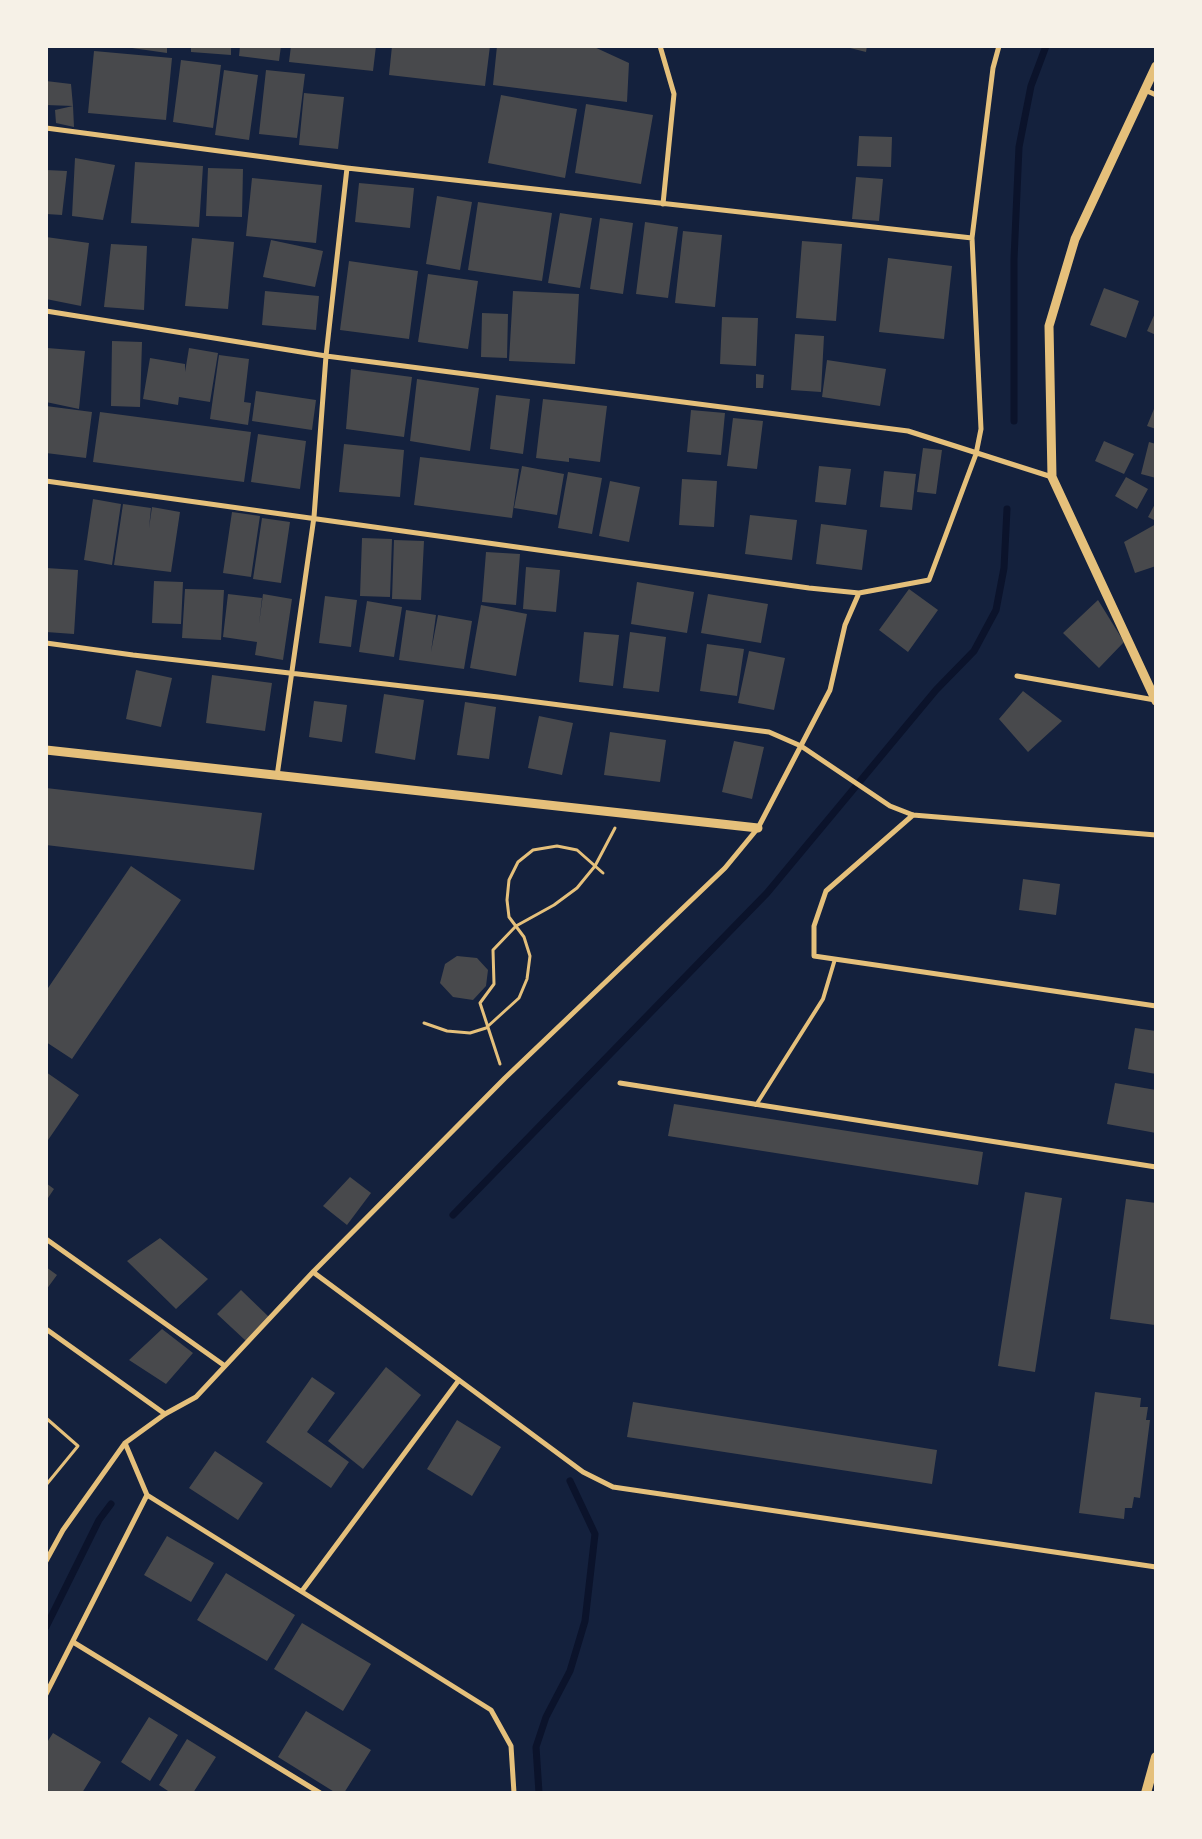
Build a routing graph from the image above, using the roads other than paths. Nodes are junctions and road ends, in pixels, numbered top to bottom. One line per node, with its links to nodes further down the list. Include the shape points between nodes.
1 (660, 46): 8 (street, via 674,94)
2 (999, 46): 9 (street, via 993,68)
3 (1156, 66): 4 (street)
4 (1145, 90): 5 (street); 13 (street, via 1075,239 1049,326)
5 (1156, 95)
6 (46, 128): 7 (street)
7 (347, 168): 8 (street); 11 (street)
8 (663, 204): 9 (street)
9 (972, 238): 12 (street, via 981,429)
10 (46, 311): 11 (street)
11 (326, 356): 12 (street, via 908,431); 15 (street)
12 (976, 454): 13 (street); 16 (street, via 929,580)
13 (1052, 477): 20 (street)
14 (46, 481): 15 (street)
15 (314, 517): 16 (street); 18 (street)
16 (859, 593): 21 (street, via 845,625 830,690)
17 (46, 643): 18 (street)
18 (292, 673): 21 (street, via 769,732); 23 (street)
19 (1017, 676): 20 (street)
20 (1155, 701)
21 (801, 746): 24 (street, via 890,806); 25 (street)
22 (46, 750): 23 (street)
23 (277, 777): 25 (street)
24 (913, 815): 26 (street); 27 (street, via 826,891 814,926 814,956)
25 (758, 828): 33 (street, via 725,868 505,1078)
26 (1156, 835)
27 (835, 960): 28 (street); 30 (lane, via 823,999)
28 (1156, 1006)
29 (620, 1083): 30 (street)
30 (756, 1105): 31 (street)
31 (1156, 1167)
32 (46, 1239): 35 (street)
33 (313, 1272): 35 (street); 36 (street)
34 (46, 1330): 37 (street)
35 (225, 1366): 37 (street, via 196,1396)
36 (459, 1380): 41 (street, via 583,1472 613,1487); 42 (street)
37 (165, 1414): 38 (street)
38 (124, 1443): 39 (street); 40 (street, via 63,1530)
39 (147, 1495): 42 (street); 43 (street)
40 (46, 1561)
41 (1156, 1567)
42 (302, 1592): 47 (street, via 491,1710 511,1746)
43 (73, 1642): 44 (street); 46 (street)
44 (46, 1694)
45 (1156, 1757): 48 (main road)
46 (320, 1793)
47 (514, 1793)
48 (1146, 1793)

